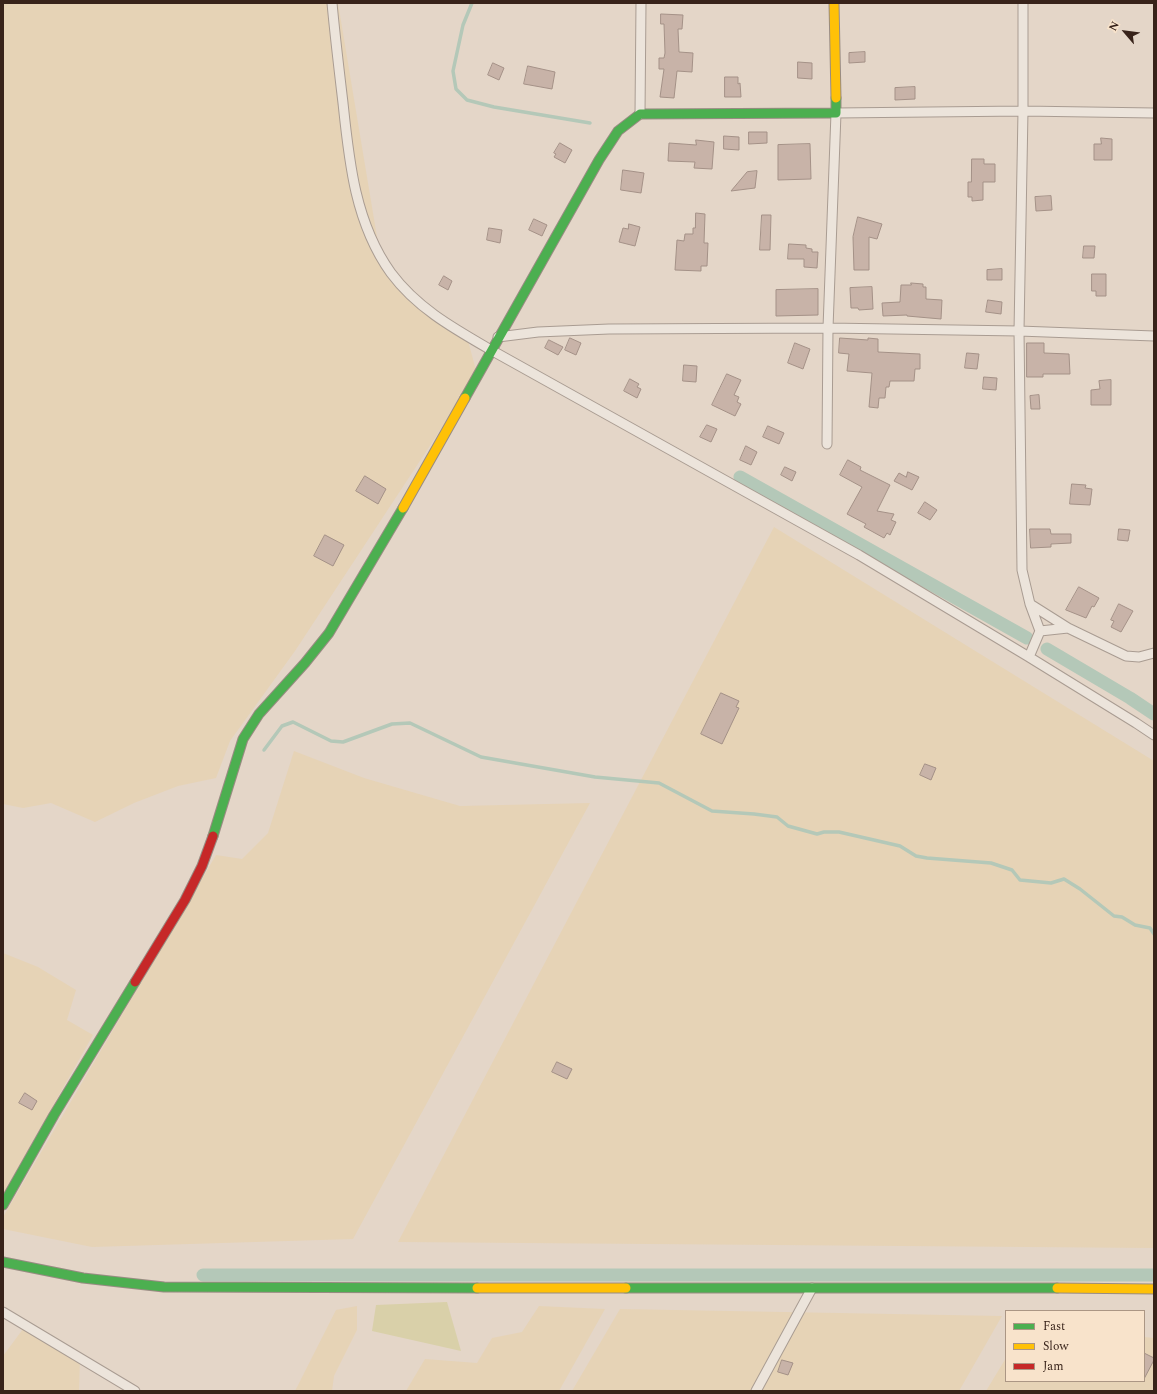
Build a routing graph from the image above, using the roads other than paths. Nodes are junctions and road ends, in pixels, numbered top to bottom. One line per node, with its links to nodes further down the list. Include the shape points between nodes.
1 (332, 3): 13 (street, via 348,147 358,204 370,238 391,273 415,299 440,321)
2 (641, 3): 8 (street)
3 (834, 3): 6 (street)
4 (1023, 3): 5 (street)
5 (1024, 111): 6 (street); 7 (street); 10 (street)
6 (836, 113): 8 (street); 9 (street)
7 (1154, 113)
8 (640, 114): 12 (street, via 618,131 599,160)
9 (828, 328): 10 (street); 12 (street, via 570,330); 14 (street)
10 (1019, 331): 11 (street); 15 (street, via 1022,570)
11 (1154, 336)
12 (498, 337): 13 (street)
13 (491, 350): 19 (street, via 860,555); 21 (street, via 329,633 260,714 243,739 216,829 185,900)
14 (827, 444)
15 (1030, 604): 16 (street); 17 (street)
16 (1068, 628): 17 (street); 18 (street, via 1126,656 1139,657)
17 (1040, 631): 19 (street)
18 (1154, 653)
19 (1029, 657): 20 (street)
20 (1154, 736)
21 (3, 1205)
22 (3, 1262): 23 (street, via 75,1278 164,1287)
23 (812, 1288): 24 (street); 27 (street)
24 (1154, 1289)
25 (3, 1312): 26 (street)
26 (135, 1391)
27 (756, 1391)

